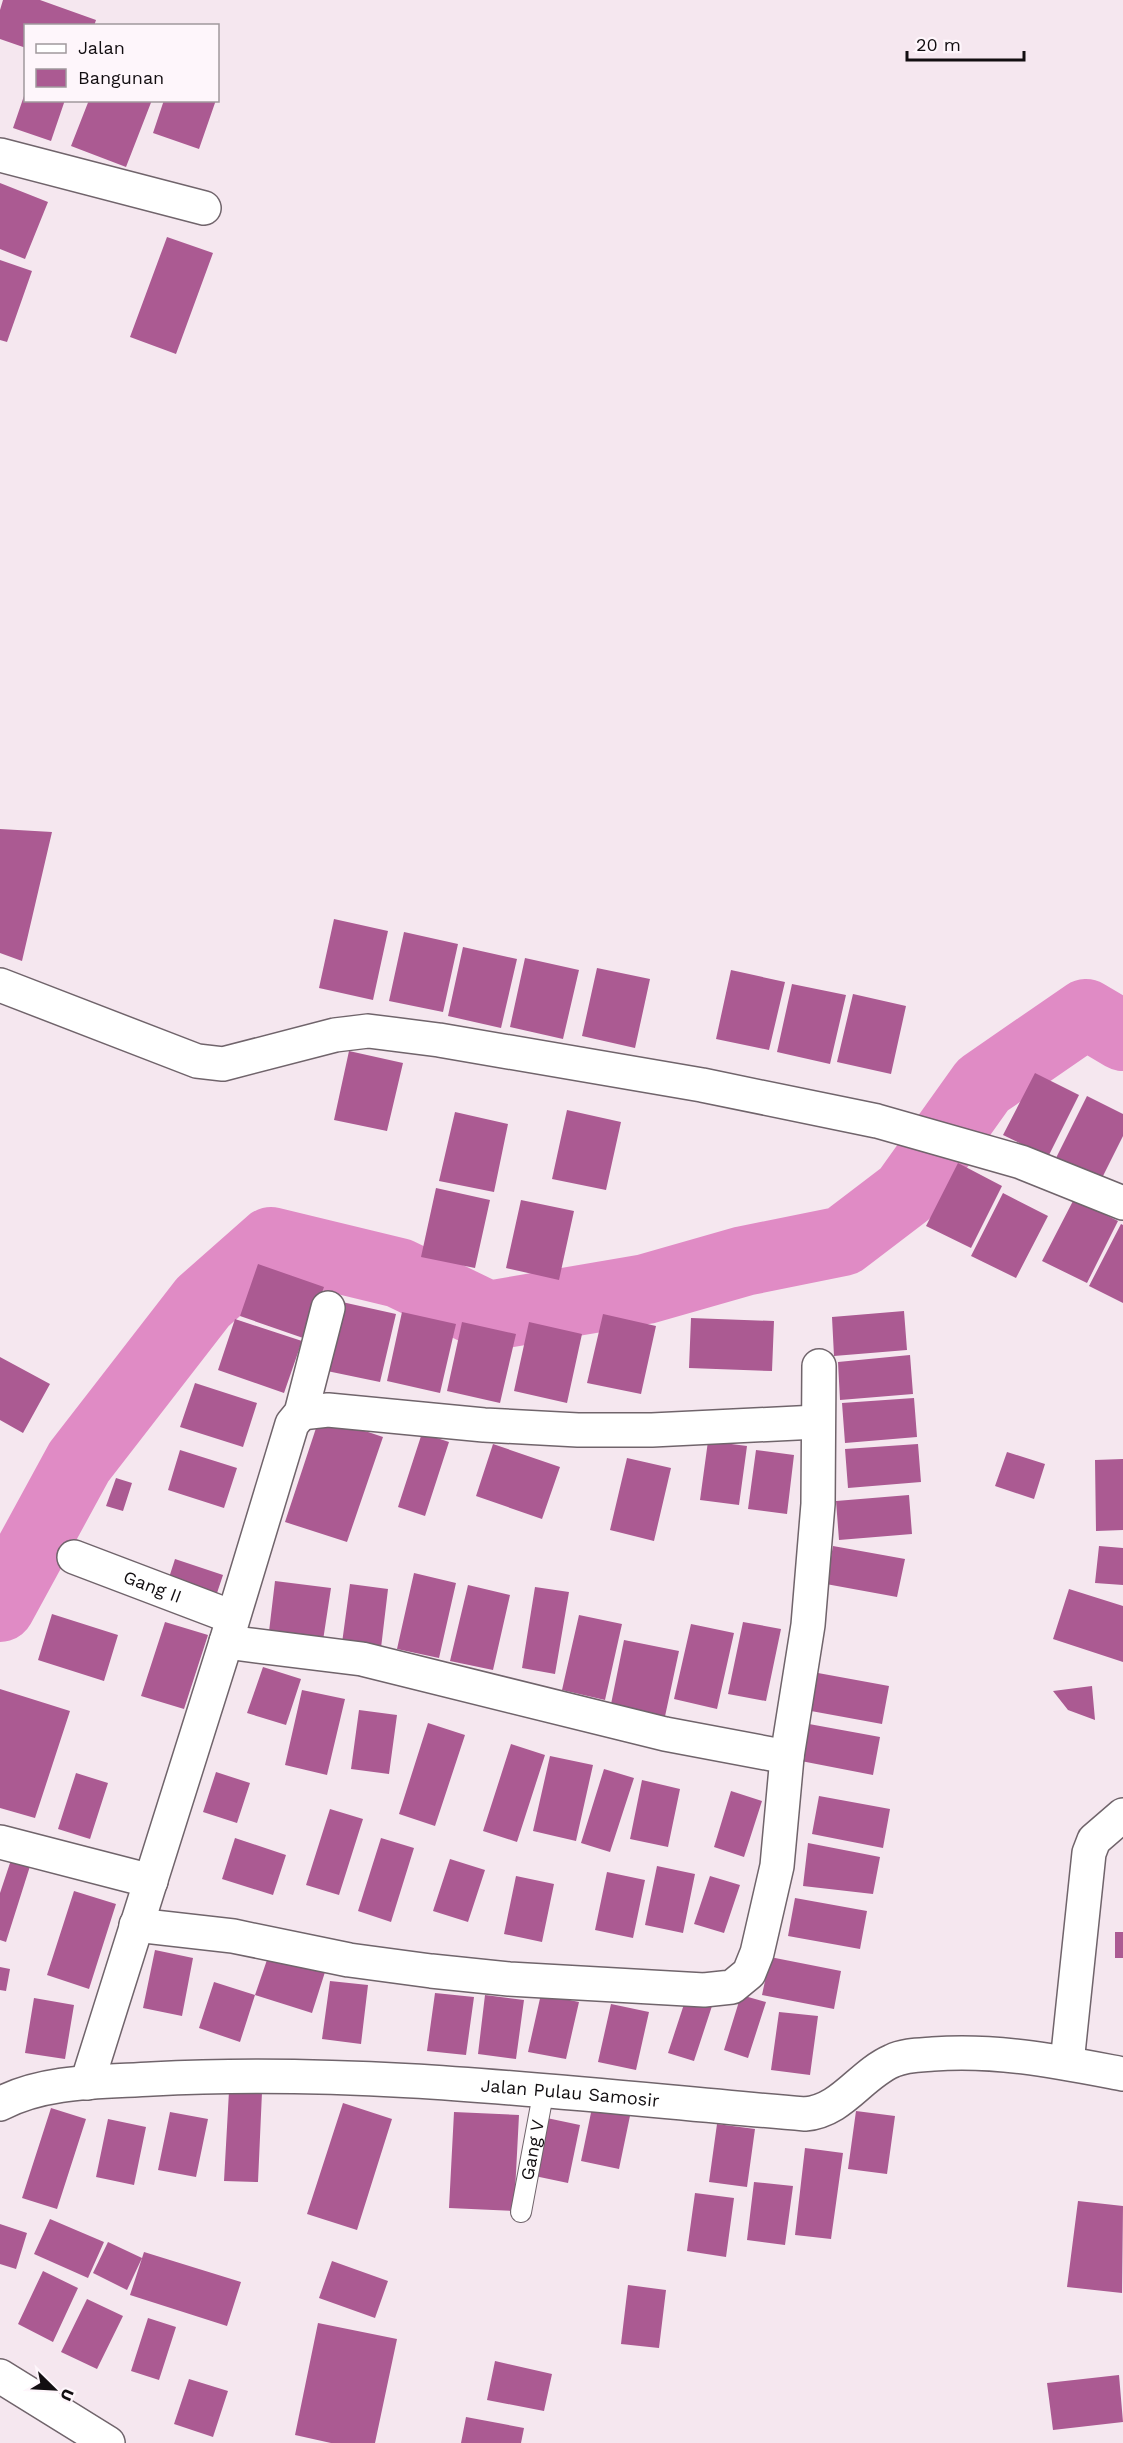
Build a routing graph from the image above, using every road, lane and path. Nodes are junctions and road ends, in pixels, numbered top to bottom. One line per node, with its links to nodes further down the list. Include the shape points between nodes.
1 (0, 155): 2 (street)
2 (204, 207)
3 (0, 985): 4 (street, via 197,1061 223,1064 335,1035 368,1031 439,1040 702,1085 877,1121 1022,1162)
4 (1123, 1203)
5 (328, 1308): 7 (street)
6 (819, 1366): 8 (street)
7 (301, 1413): 8 (street, via 328,1410 578,1430); 10 (street, via 292,1424)
8 (817, 1422): 11 (street, via 818,1504 808,1625)
9 (74, 1557): 10 (street, Gang II)
10 (229, 1629): 11 (street, Gang II, via 665,1734); 14 (street)
11 (787, 1757): 15 (street, via 777,1866 757,1953 749,1973 732,1987 704,1990 442,1972 349,1960 233,1936)
12 (1123, 1815): 16 (street, via 1094,1840 1089,1853)
13 (0, 1842): 14 (street)
14 (151, 1881): 15 (street)
15 (136, 1924): 18 (street)
16 (1067, 2063): 17 (street, Jalan Pulau Samosir); 19 (street, Jalan Pulau Samosir, via 1035,2056 947,2053 894,2060 821,2113 805,2114)
17 (1123, 2074)
18 (87, 2083): 19 (street, Jalan Pulau Samosir, via 321,2075); 20 (street, Jalan Pulau Samosir, via 29,2092)
19 (544, 2089): 21 (lane, Gang V)
20 (0, 2104)
21 (521, 2212)
22 (0, 2376): 23 (street)
23 (108, 2443)

